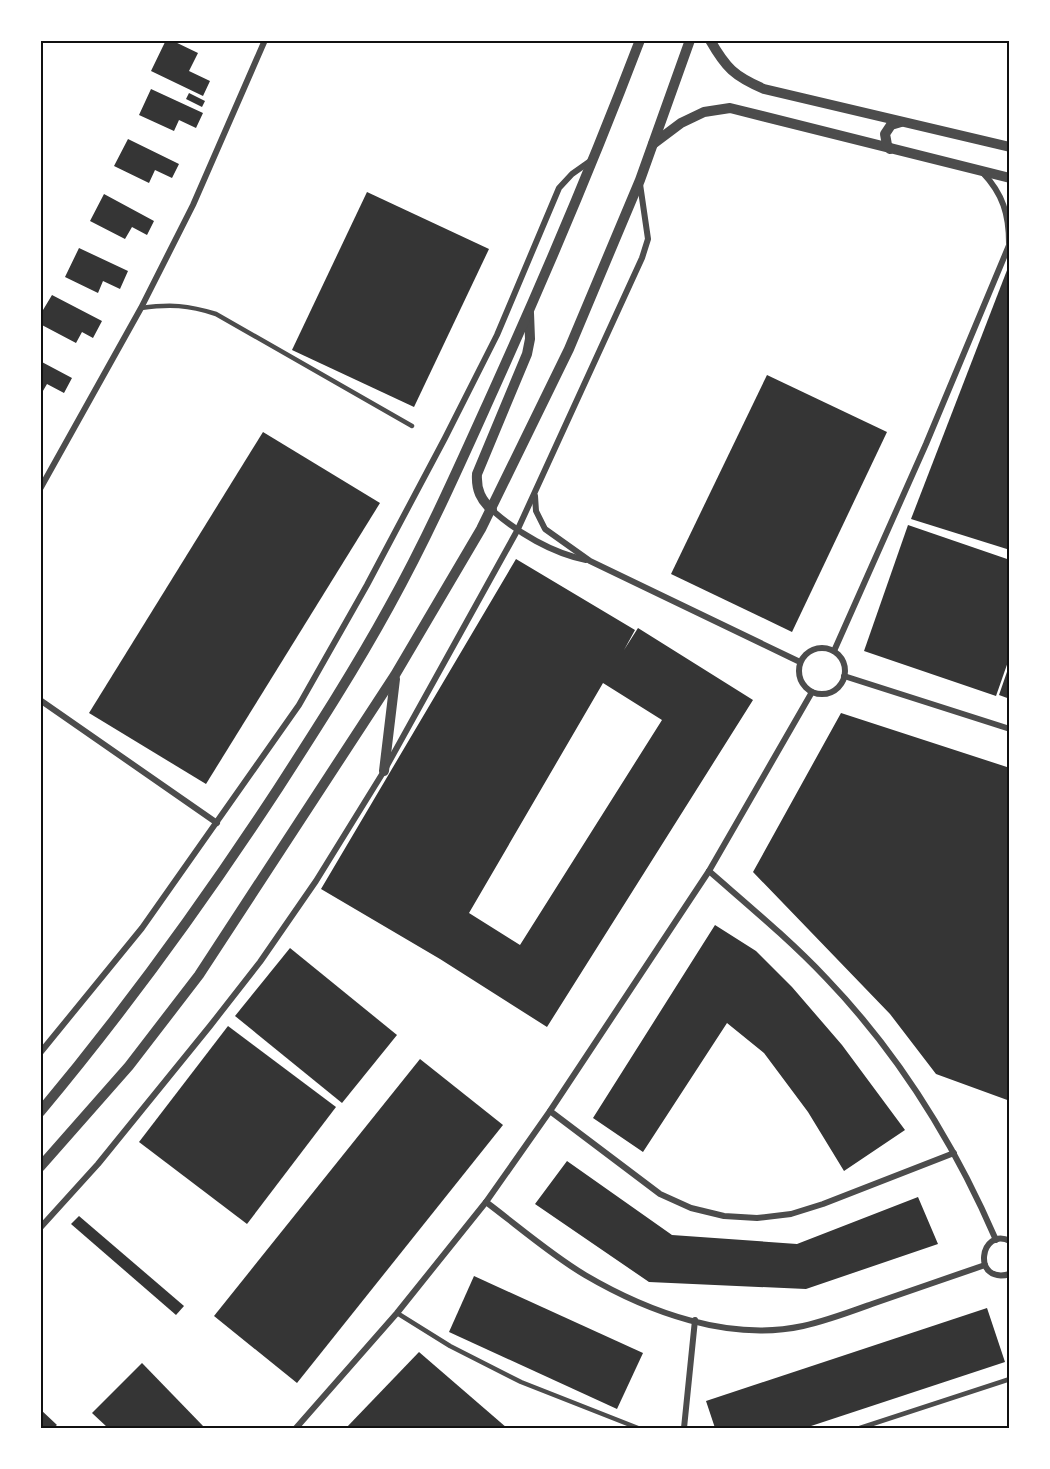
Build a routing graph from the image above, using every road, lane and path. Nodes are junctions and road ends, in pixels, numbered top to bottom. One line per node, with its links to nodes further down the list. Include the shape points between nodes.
1 (265, 40): 14 (street, via 193,205)
2 (640, 40): 9 (street)
3 (690, 40): 6 (street)
4 (710, 40): 5 (street, via 722,62 741,79 764,89)
5 (901, 122): 7 (street); 8 (street, via 891,125 885,134)
6 (653, 144): 8 (street, via 704,112 730,108); 12 (street)
7 (1010, 147)
8 (890, 149): 10 (street)
9 (596, 156): 15 (street); 30 (street, via 559,188 497,335 373,575 299,705)
10 (979, 170): 11 (street); 13 (street, via 1004,202)
11 (1010, 178)
12 (640, 180): 18 (street, via 648,239 642,258); 19 (street, via 569,349)
13 (1009, 243): 22 (street)
14 (141, 308): 16 (lane, via 166,304 216,314); 17 (street)
15 (529, 310): 19 (street, via 527,354 477,474 478,491); 33 (street, via 453,480 394,596 320,724 176,937 97,1044)
16 (412, 426)
17 (40, 489)
18 (536, 490): 20 (street); 21 (street, via 536,511 545,529)
19 (492, 510): 20 (street); 24 (street)
20 (517, 531): 21 (street, via 569,556); 29 (street)
21 (590, 561): 23 (street)
22 (834, 651): 23 (street, via 811,650); 25 (street, via 843,662)
23 (800, 662): 26 (street, via 799,676)
24 (395, 675): 29 (street); 36 (street, via 199,975 129,1066)
25 (844, 676): 26 (street, via 832,692); 28 (street)
26 (812, 692): 31 (street)
27 (40, 700): 30 (street)
28 (1010, 729)
29 (384, 771): 38 (street, via 260,962 99,1164)
30 (217, 822): 32 (street, via 142,928)
31 (709, 871): 34 (street); 35 (street, via 788,940 863,1019 921,1097)
32 (40, 1053)
33 (40, 1112)
34 (550, 1112): 35 (street, via 660,1194 691,1208 724,1216 791,1214); 37 (street)
35 (954, 1153): 39 (street)
36 (40, 1167)
37 (486, 1202): 43 (street); 44 (street, via 583,1274 656,1309)
38 (40, 1228)
39 (996, 1240): 40 (street); 41 (street, via 984,1250)
40 (1010, 1241)
41 (985, 1265): 42 (street, via 996,1275); 44 (street, via 802,1326 766,1331)
42 (1010, 1274)
43 (397, 1313): 46 (street); 47 (lane, via 450,1346 521,1382)
44 (695, 1320): 48 (street)
45 (1010, 1379): 49 (lane)
46 (296, 1428)
47 (638, 1428)
48 (684, 1428)
49 (860, 1428)

